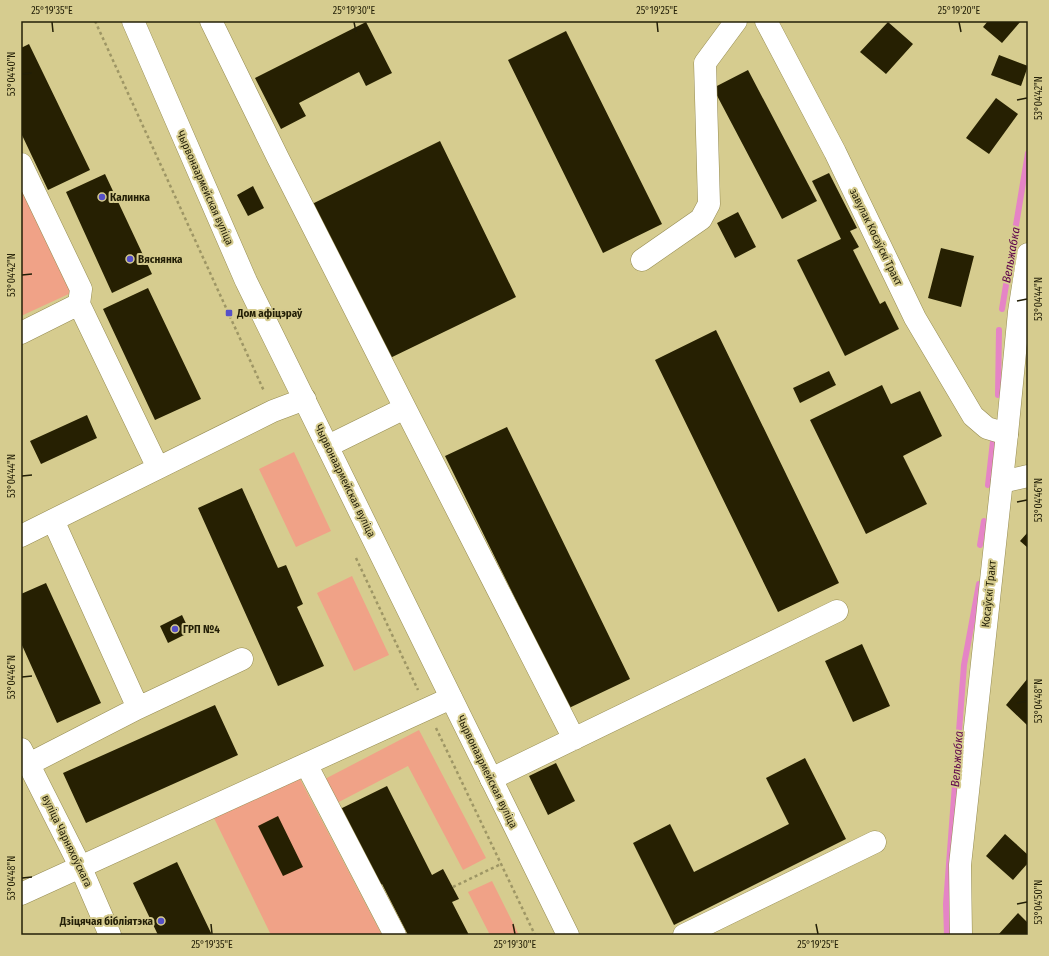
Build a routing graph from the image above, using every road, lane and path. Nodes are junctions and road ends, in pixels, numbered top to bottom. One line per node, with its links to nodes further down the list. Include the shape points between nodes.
1 (95, 21): 13 (path)
2 (133, 21): 11 (main road, Чырвонаармейская вуліца, via 246,281)
3 (211, 21): 12 (main road)
4 (736, 21): 8 (main road, via 705,63 709,204 701,220)
5 (766, 21): 14 (main road, завулак Косаўскі Тракт, via 835,152 915,318 973,416 987,428)
6 (22, 168): 9 (main road, via 81,289)
7 (1028, 254): 14 (main road, Косаўскі Тракт, via 1019,312)
8 (642, 260)
9 (79, 304): 10 (main road); 16 (main road)
10 (21, 333)
11 (305, 399): 13 (main road); 15 (main road, Чырвонаармейская вуліца)
12 (405, 408): 15 (main road); 27 (main road)
13 (273, 412): 16 (main road)
14 (1007, 434): 18 (main road, Косаўскі Тракт)
15 (328, 446): 24 (main road, Чырвонаармейская вуліца)
16 (158, 468): 19 (main road)
17 (1028, 476): 18 (main road)
18 (1002, 482): 41 (main road, Косаўскі Тракт, via 960,865)
19 (53, 520): 20 (main road); 25 (main road)
20 (21, 536)
21 (356, 558): 26 (path)
22 (837, 611): 27 (main road)
23 (242, 659): 25 (main road)
24 (451, 698): 26 (main road); 30 (main road, Чырвонаармейская вуліца)
25 (138, 708): 28 (main road)
26 (427, 709): 29 (main road); 32 (path)
27 (574, 739): 30 (main road)
28 (25, 757): 33 (main road, вуліца Чарняхоўскага)
29 (306, 764): 33 (main road); 37 (main road)
30 (491, 779): 39 (main road, Чырвонаармейская вуліца)
31 (875, 842): 40 (main road)
32 (501, 864): 34 (path); 38 (path)
33 (81, 868): 35 (main road); 36 (main road, вуліца Чарняхоўскага)
34 (453, 887)
35 (21, 894)
36 (110, 935)
37 (395, 935)
38 (535, 935)
39 (568, 935)
40 (684, 935)
41 (961, 935)

